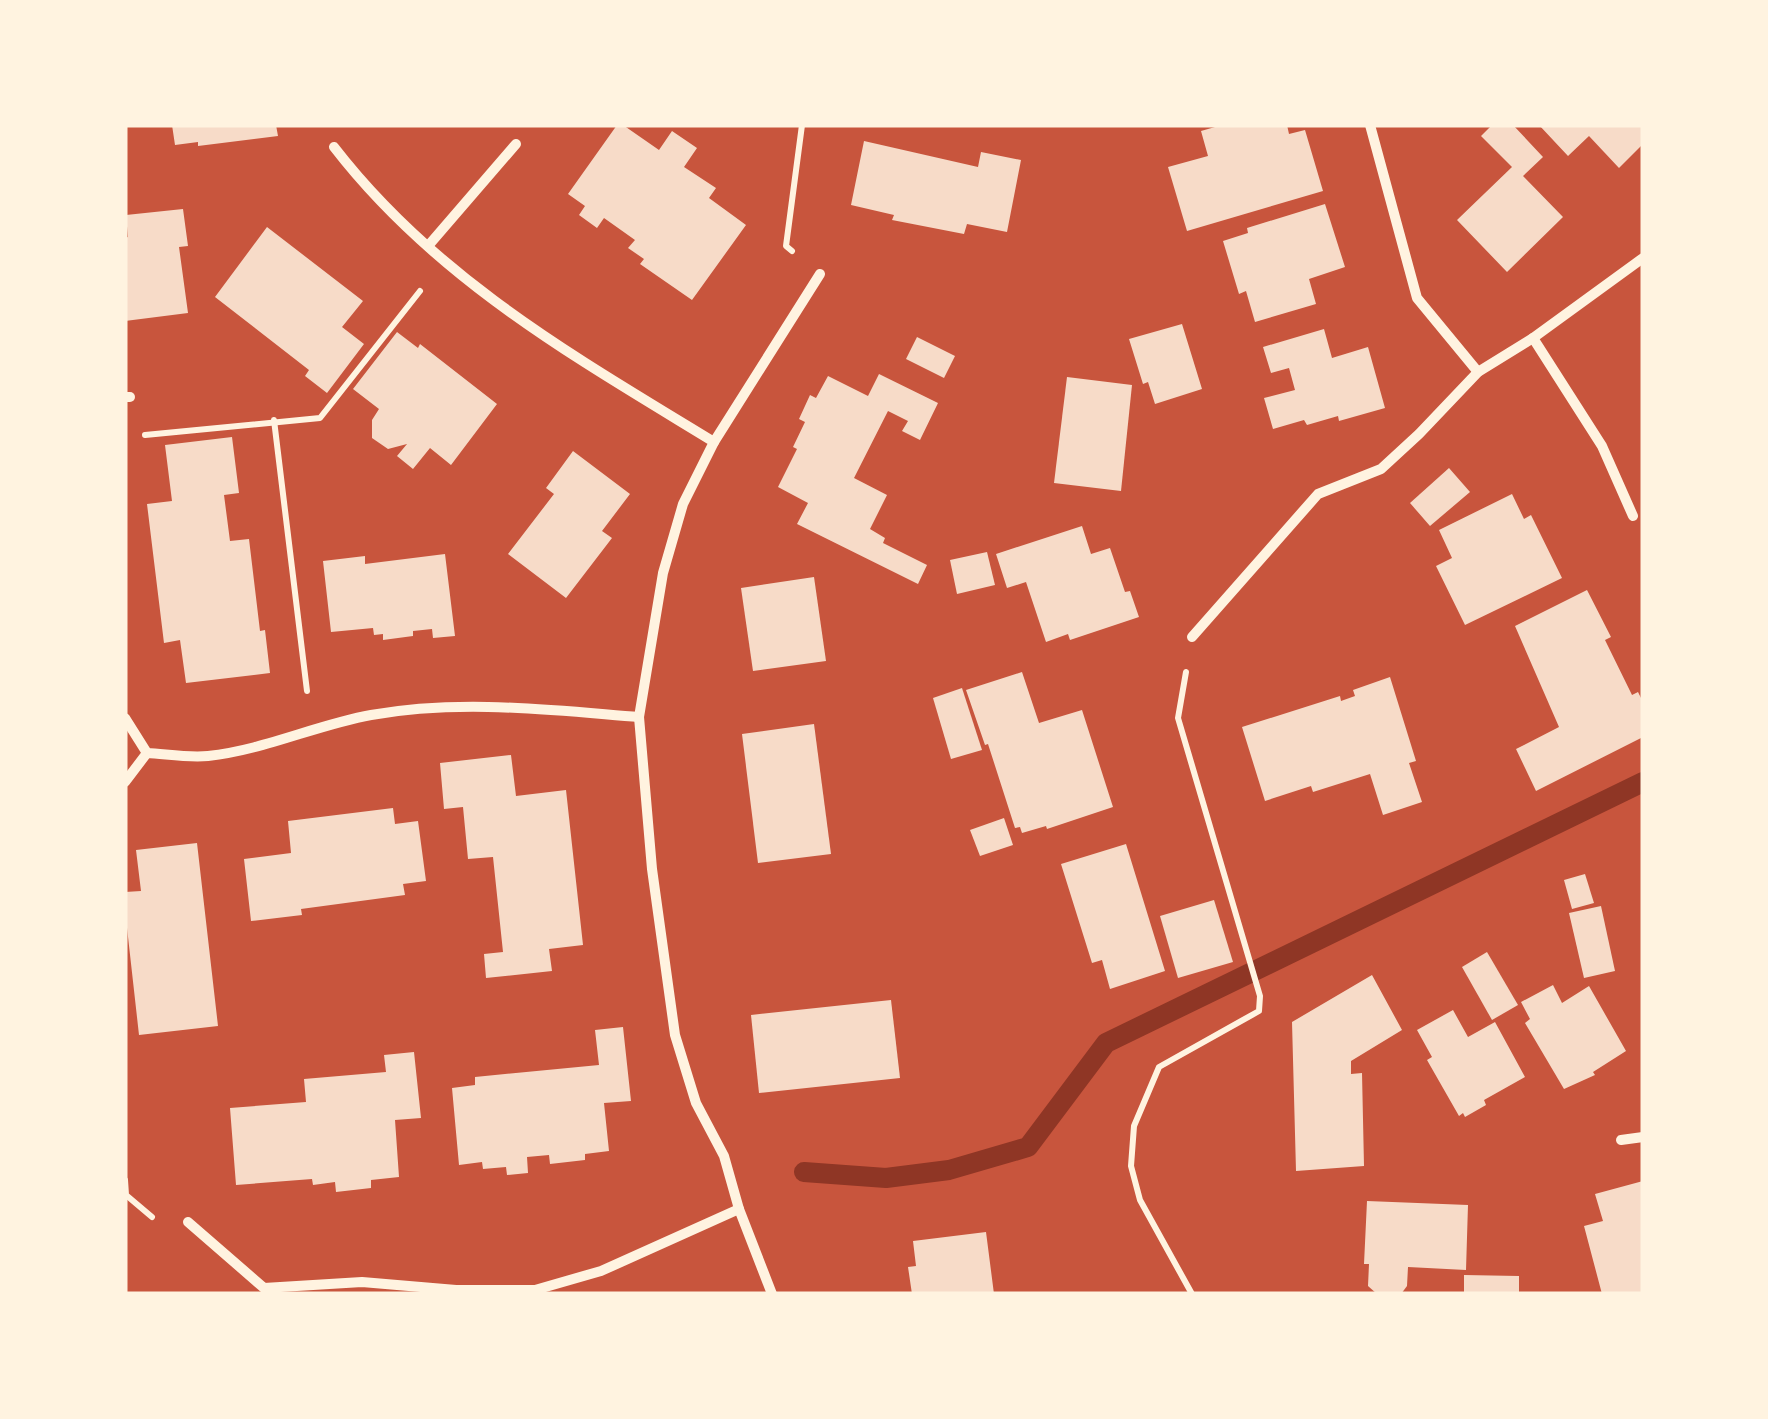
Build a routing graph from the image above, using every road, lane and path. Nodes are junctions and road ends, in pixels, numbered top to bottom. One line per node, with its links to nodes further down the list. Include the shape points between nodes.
1 (802, 125): 8 (path, via 786,246)
2 (1370, 125): 10 (street, via 1417,298)
3 (516, 144): 5 (street)
4 (334, 147): 5 (street, via 365,187)
5 (428, 246): 7 (street)
6 (1643, 258): 9 (street)
7 (444, 261): 12 (path, via 320,418); 13 (street, via 544,338)
8 (820, 274): 13 (street)
9 (1533, 338): 10 (street); 14 (street, via 1602,446)
10 (1478, 372): 15 (street, via 1381,468 1318,494)
11 (127, 397): 12 (path, via 146,436)
12 (274, 420): 18 (path)
13 (714, 442): 16 (street, via 683,504 664,573)
14 (1633, 516)
15 (1192, 637): 27 (path, via 1178,718 1260,996 1260,1011 1159,1067 1134,1126 1131,1166 1140,1200)
16 (639, 717): 18 (street, via 431,707); 23 (street, via 675,1034)
17 (125, 718): 19 (street)
18 (312, 731): 19 (street, via 204,757)
19 (147, 752): 20 (street)
20 (125, 782)
21 (1643, 1137): 22 (street)
22 (1621, 1140)
23 (739, 1209): 25 (street, via 601,1271 535,1290 362,1282); 26 (street)
24 (188, 1222): 25 (street)
25 (263, 1291)
26 (772, 1294)
27 (1192, 1294)

